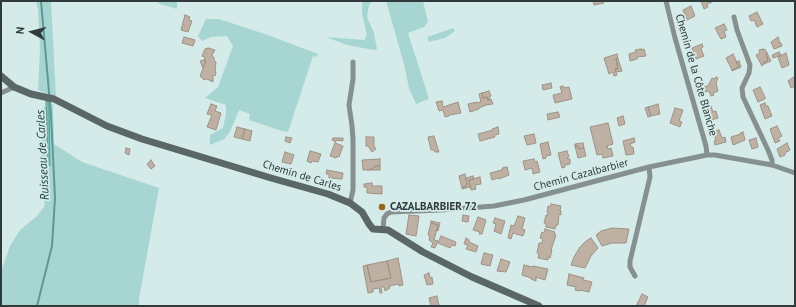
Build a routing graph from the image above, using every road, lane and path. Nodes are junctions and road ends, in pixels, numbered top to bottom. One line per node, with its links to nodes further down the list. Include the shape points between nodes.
1 (666, 1): 7 (street, Chemin de la Côte Blanche)
2 (734, 18): 8 (street, via 750,65 742,88 744,97 768,150)
3 (353, 62): 11 (street, via 349,105 353,139 353,190)
4 (1, 76): 5 (street)
5 (14, 87): 6 (street); 11 (street, Chemin de Carles, via 54,99 107,126 142,139 328,194)
6 (1, 93)
7 (707, 155): 8 (street, Chemin Cazalbarbier); 9 (street, Chemin Cazalbarbier)
8 (772, 165): 10 (street, Chemin Cazalbarbier)
9 (649, 167): 12 (street, Chemin Cazalbarbier, via 502,204 391,212 384,218); 13 (street, via 650,177 630,261)
10 (795, 173)
11 (350, 203): 12 (street, Chemin de Carles, via 362,212 370,227)
12 (383, 229): 14 (street, Chemin de Carles, via 472,277)
13 (635, 276)
14 (539, 306)

